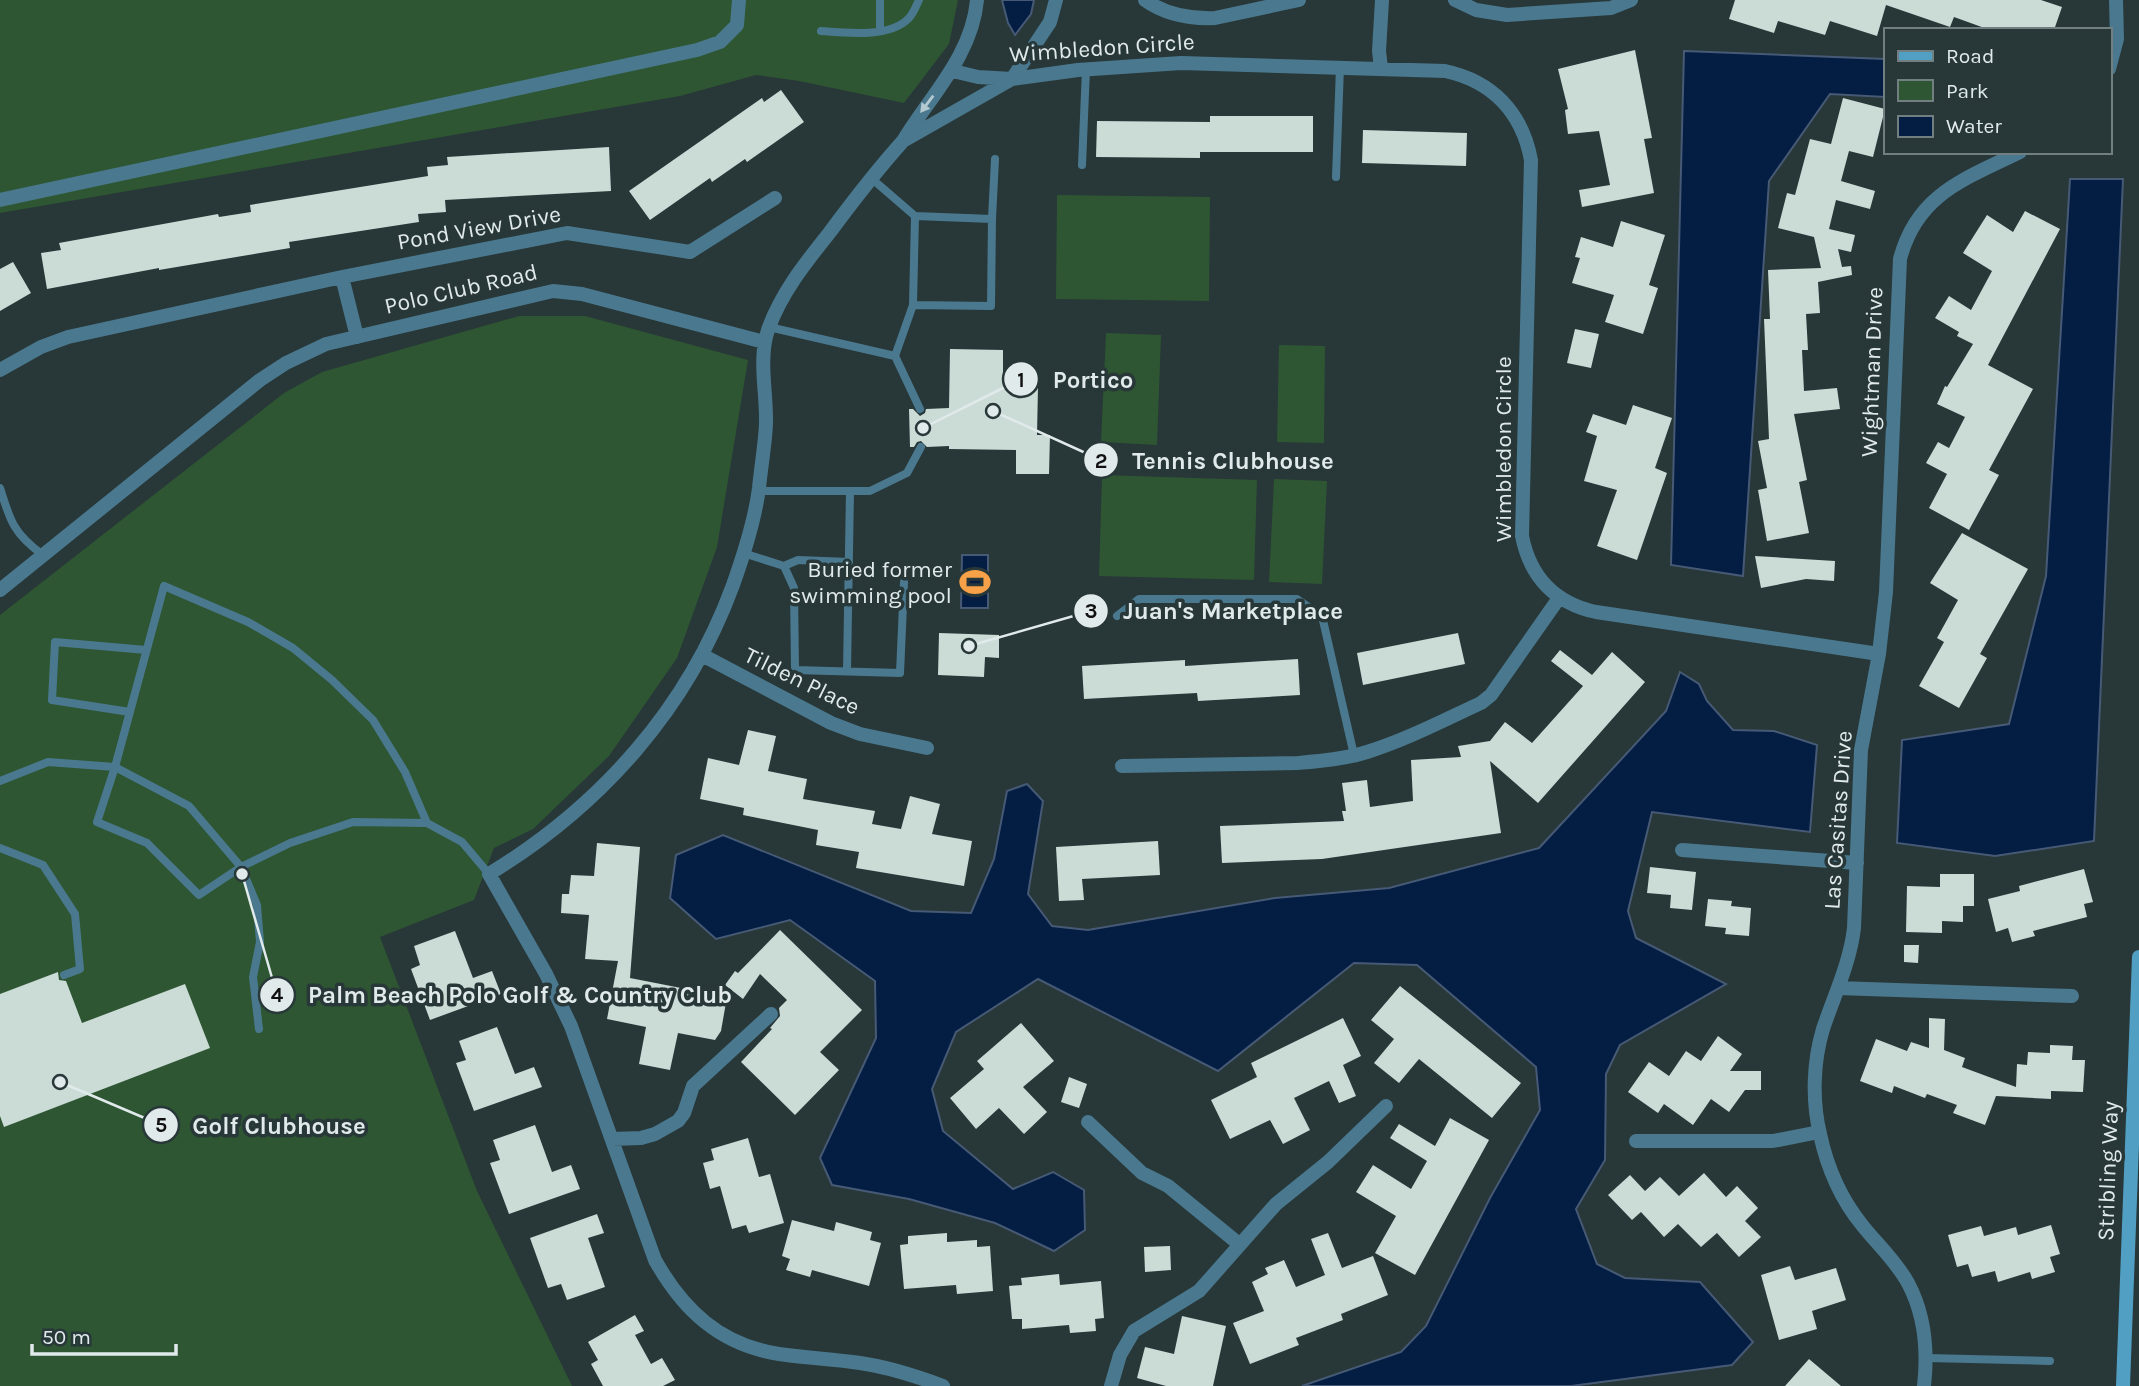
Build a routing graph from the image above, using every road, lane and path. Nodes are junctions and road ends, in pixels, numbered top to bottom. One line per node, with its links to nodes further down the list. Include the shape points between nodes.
1 (739, 0): 27 (street, via 737,25 720,42 697,50)
2 (880, 0): 12 (lane)
3 (919, 0): 12 (lane, via 908,20)
4 (977, 0): 18 (street)
5 (1056, 0): 19 (street, via 1050,22)
6 (1144, 0): 7 (street, via 1174,14 1201,19)
7 (1298, 0)
8 (1382, 0): 16 (street)
9 (1455, 0): 10 (street, via 1476,10 1507,15 1611,8)
10 (1631, 0)
11 (2116, 0): 14 (street, via 2117,39)
12 (880, 31): 13 (lane)
13 (821, 32)
14 (2111, 62)
15 (1340, 67): 16 (street, Wimbledon Circle); 17 (street, Wimbledon Circle, via 1181,63); 24 (lane)
16 (1381, 68): 48 (street, Wimbledon Circle, via 1445,71 1471,78 1503,101 1524,134 1531,160 1522,536 1538,577)
17 (1086, 69): 19 (street, Wimbledon Circle); 23 (lane)
18 (953, 71): 19 (street, Wimbledon Circle); 20 (street, one-way to 20)
19 (1012, 79): 20 (street)
20 (903, 141): 25 (street)
21 (2016, 154): 51 (street, Wightman Drive, via 1943,192 1923,210 1904,246)
22 (995, 159): 29 (lane)
23 (1082, 165)
24 (1336, 177)
25 (871, 178): 28 (lane); 32 (street, via 797,274)
26 (775, 198): 30 (street, Pond View Drive, via 690,253 567,233)
27 (0, 201)
28 (915, 216): 29 (lane); 31 (lane)
29 (992, 219): 31 (lane, via 991,306)
30 (342, 277): 33 (street); 36 (street, Pond View Drive, via 68,337)
31 (913, 305): 35 (lane)
32 (769, 327): 34 (street); 35 (lane)
33 (357, 337): 34 (street, Polo Club Road, via 553,290); 43 (street, Polo Club Road, via 326,344 260,380)
34 (764, 342): 40 (street, via 766,424)
35 (895, 356): 37 (lane)
36 (0, 370)
37 (920, 409)
38 (921, 447): 41 (lane, via 907,473 870,491)
39 (0, 488): 43 (lane, via 8,519 25,543)
40 (758, 491): 41 (lane); 42 (street)
41 (850, 491): 44 (lane)
42 (743, 554): 45 (lane); 52 (street)
43 (43, 555): 47 (street, Polo Club Road)
44 (849, 562): 45 (lane, via 798,560); 53 (lane)
45 (784, 566): 53 (lane, via 794,588 796,670)
46 (904, 582): 53 (lane, via 900,673)
47 (0, 590)
48 (1559, 598): 51 (street, Wimbledon Circle, via 1596,612); 56 (street, via 1500,684 1481,703 1391,744)
49 (1117, 616): 56 (lane, via 1139,600 1297,600 1322,616)
50 (146, 650): 54 (lane); 54 (lane, via 55,642 52,700); 60 (lane, via 164,586 248,622 293,648 373,720 405,772)
51 (1879, 654): 63 (street, Las Casitas Drive, via 1861,750)
52 (702, 655): 55 (street, Tilden Place, via 831,723); 65 (street, via 644,743 606,785 551,833)
53 (846, 671)
54 (130, 712): 58 (lane)
55 (927, 748)
56 (1354, 755): 57 (street, via 1298,764)
57 (1122, 766)
58 (115, 767): 59 (lane, via 48,762); 64 (lane, via 189,806); 64 (lane, via 97,822 147,843 199,895)
59 (0, 781)
60 (427, 823): 64 (lane, via 353,822 290,843); 65 (lane, via 462,842)
61 (0, 848): 67 (lane, via 43,865 75,914 80,969)
62 (1682, 850): 63 (street)
63 (1857, 863): 68 (street, Las Casitas Drive, via 1852,943)
64 (241, 867): 71 (lane, via 257,905 260,942 253,977)
65 (489, 874): 75 (street, via 571,1026)
66 (2139, 957): 83 (street, Stribling Way)
67 (64, 975)
68 (1838, 988): 69 (street); 74 (street, Las Casitas Drive, via 1816,1065)
69 (2072, 996)
70 (771, 1014): 75 (street, via 694,1086 678,1121 641,1138)
71 (259, 1029)
72 (1386, 1106): 77 (street, via 1328,1163 1276,1204)
73 (1088, 1122): 77 (street, via 1142,1173 1180,1195)
74 (1819, 1132): 76 (street, via 1773,1141); 78 (street, Las Casitas Drive, via 1848,1205 1908,1284 1918,1305)
75 (612, 1139): 80 (street, via 655,1259 676,1294 704,1322 751,1347 777,1354 873,1366)
76 (1636, 1141)
77 (1239, 1244): 81 (street, via 1199,1291 1134,1331 1120,1355)
78 (1927, 1357): 79 (lane); 82 (street, Las Casitas Drive)
79 (2050, 1361)
80 (943, 1386)
81 (1111, 1386)
82 (1924, 1386)
83 (2123, 1386)

